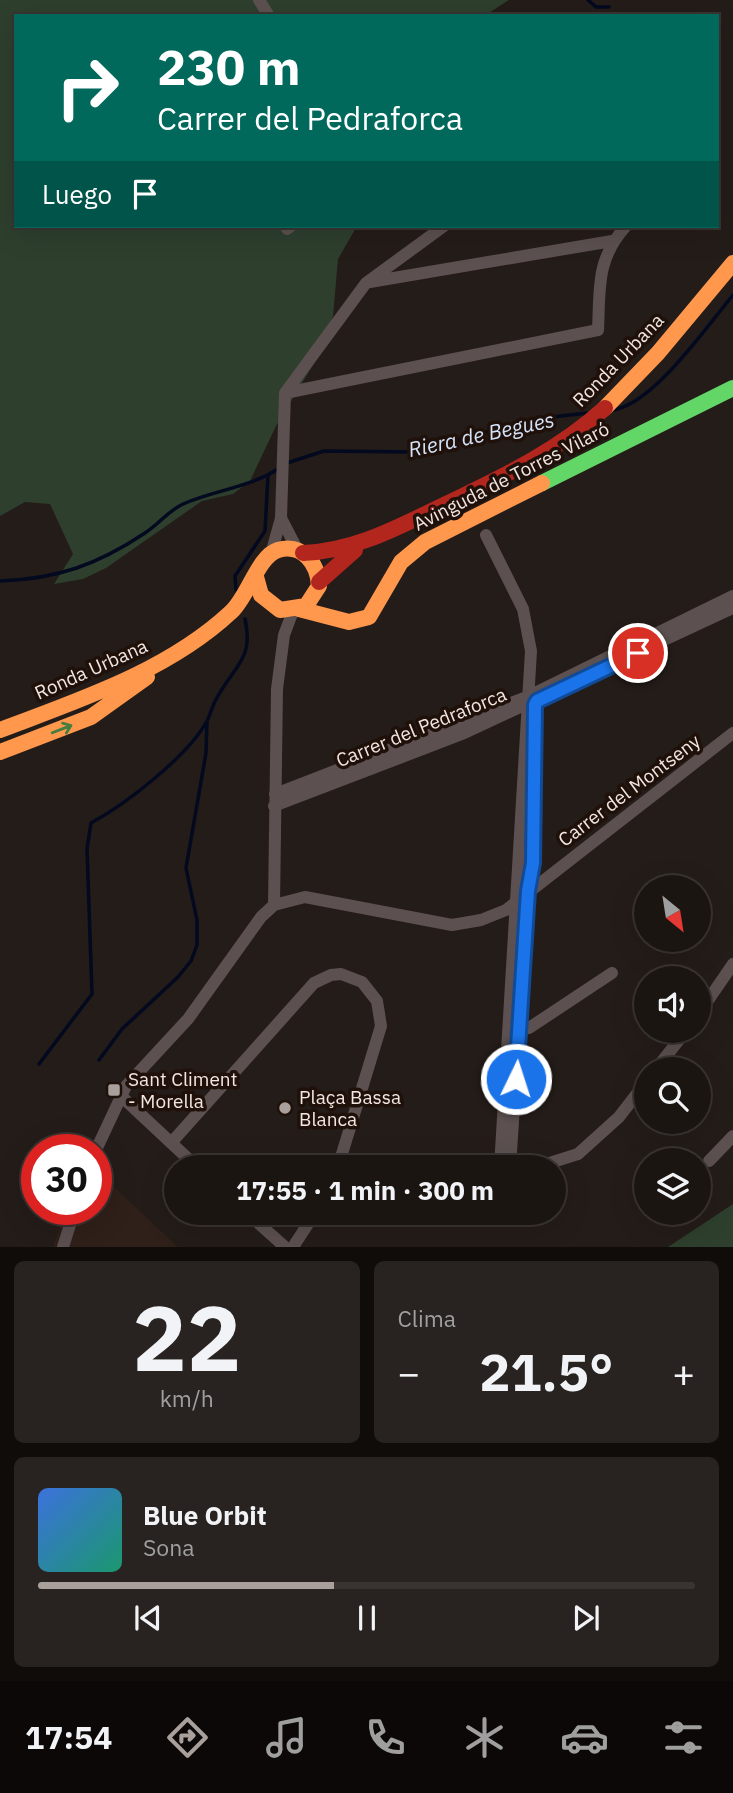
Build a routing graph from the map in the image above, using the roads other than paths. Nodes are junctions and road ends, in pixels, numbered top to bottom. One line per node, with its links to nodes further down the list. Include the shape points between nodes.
1 (441, 228): 5 (street)
2 (624, 228): 3 (street)
3 (612, 241): 5 (street); 7 (street, via 601,264 598,330)
4 (733, 263): 10 (main road, Ronda Urbana, via 586,424 516,469)
5 (366, 283): 7 (street)
6 (733, 388): 19 (main road, Avinguda de Torres Vilaró, via 444,530 401,562 369,617 349,622)
7 (285, 393): 8 (street)
8 (281, 518): 11 (street); 12 (street)
9 (486, 535): 21 (street, via 523,609 531,651)
10 (366, 541): 11 (main road, Ronda Urbana, via 339,550); 14 (main road, Ronda Urbana, via 339,561)
11 (301, 552): 12 (main road, Ronda Urbana); 14 (main road, via 314,564)
12 (271, 554): 13 (main road, Ronda Urbana)
13 (256, 577): 17 (main road, via 259,594); 18 (main road, Ronda Urbana)
14 (317, 589): 17 (main road, Ronda Urbana); 19 (main road)
15 (733, 596): 21 (street, Carrer del Pedraforca)
16 (733, 608): 21 (street, Carrer del Pedraforca)
17 (285, 609): 18 (main road, Ronda Urbana, via 247,607); 19 (main road, Avinguda de Torres Vilaró); 25 (street)
18 (230, 614): 20 (main road, Ronda Urbana)
19 (333, 618)
20 (186, 646): 22 (main road, Ronda Urbana, via 130,678); 24 (main road, one-way to 20, via 91,717)
21 (531, 697): 25 (street, Carrer del Pedraforca); 26 (street, via 533,863)
22 (0, 730)
23 (733, 734): 26 (street, Carrer del Montseny)
24 (0, 752)
25 (274, 800): 27 (street)
26 (523, 896): 27 (street, Carrer del Montseny, via 506,910 452,925 305,897); 31 (street)
27 (274, 905): 34 (street, via 188,1019)
28 (733, 964): 30 (street)
29 (611, 973): 31 (street, via 529,1028)
30 (711, 996)
31 (513, 1033): 41 (street); 42 (street)
32 (677, 1043): 33 (street)
33 (665, 1057)
34 (121, 1096): 36 (street); 38 (street)
35 (634, 1098): 43 (street, via 578,1153)
36 (103, 1134)
37 (733, 1136): 44 (street)
38 (171, 1143): 39 (street); 40 (street, via 314,983 341,974 362,982 377,1001 381,1026)
39 (184, 1155)
40 (342, 1155)
41 (501, 1155)
42 (511, 1155)
43 (566, 1157)
44 (711, 1159)
45 (70, 1225): 48 (street)
46 (260, 1225): 49 (street)
47 (307, 1225): 50 (street)
48 (63, 1247)
49 (285, 1247)
50 (293, 1247)

